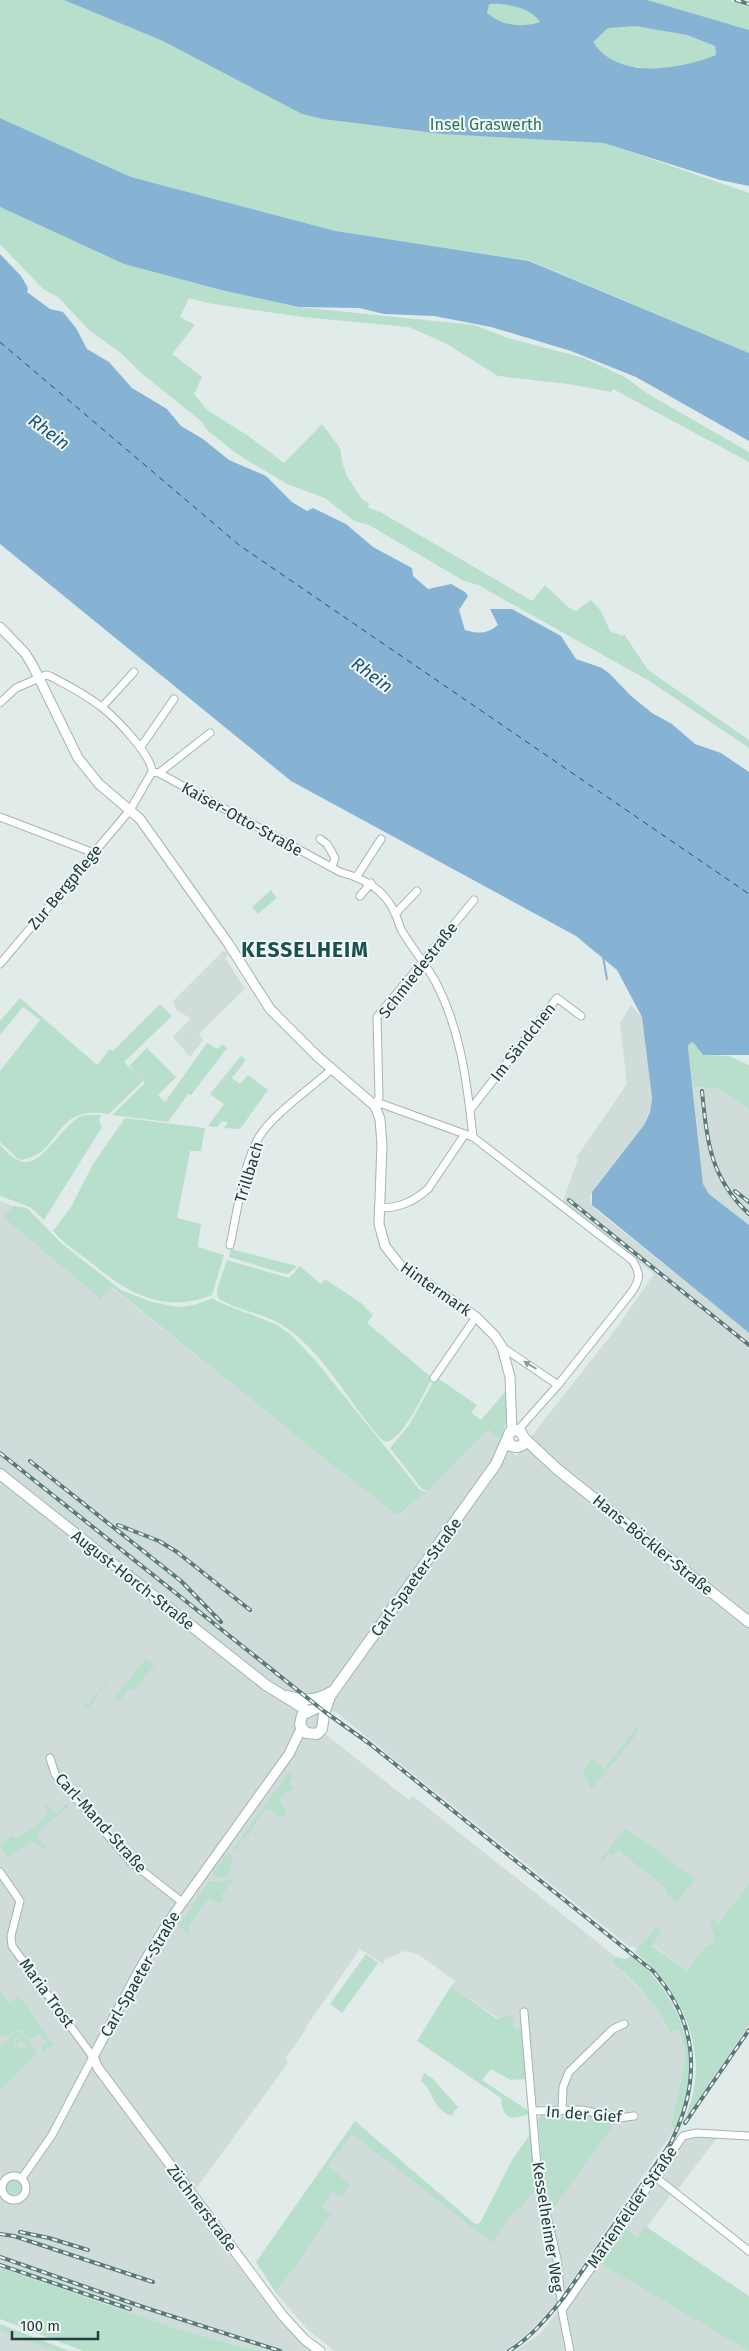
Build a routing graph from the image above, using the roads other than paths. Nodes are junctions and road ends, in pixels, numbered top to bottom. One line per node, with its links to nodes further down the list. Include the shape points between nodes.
1 (0, 627): 3 (street, via 25,653)
2 (134, 672): 6 (street)
3 (39, 678): 5 (street, via 16,688); 6 (street, via 50,676); 10 (street, via 78,758 100,784)
4 (174, 699): 8 (street)
5 (0, 703)
6 (102, 707): 8 (street)
7 (210, 733): 9 (street)
8 (140, 748): 9 (street)
9 (155, 772): 10 (street, Zur Bergpflege); 15 (street, Kaiser-Otto-Straße)
10 (130, 810): 14 (street, Zur Bergpflege); 25 (street, via 140,819 228,943 270,1009)
11 (0, 817): 14 (street)
12 (320, 839): 15 (street, Kaiser-Otto-Straße, via 335,858)
13 (382, 840): 16 (street)
14 (94, 853): 23 (street, Zur Bergpflege)
15 (332, 867): 16 (street, Kaiser-Otto-Straße)
16 (357, 876): 17 (street, Kaiser-Otto-Straße)
17 (371, 883): 19 (street); 21 (street, Kaiser-Otto-Straße, via 379,889)
18 (417, 891): 21 (street)
19 (360, 896)
20 (474, 900): 22 (street, Schmiedestraße)
21 (395, 914): 22 (street, Kaiser-Otto-Straße)
22 (423, 963): 26 (street, Schmiedestraße, via 377,1017); 27 (street, Kaiser-Otto-Straße, via 441,994 456,1032)
23 (0, 964)
24 (581, 1016): 27 (street, Im Sändchen, via 557,998)
25 (332, 1069): 26 (street); 31 (street, Trillbach, via 258,1138 244,1179)
26 (376, 1106): 28 (street, via 382,1104); 30 (street, Hintermark, via 382,1145)
27 (470, 1110): 29 (street, Kaiser-Otto-Straße)
28 (465, 1134): 29 (street); 30 (street, via 420,1196 401,1206)
29 (473, 1137): 35 (street, Carl-Spaeter-Straße, via 634,1261 639,1272 638,1282)
30 (379, 1208): 32 (street, Hintermark, via 381,1236 390,1256)
31 (230, 1245)
32 (476, 1317): 33 (street, Hintermark, via 490,1329); 34 (street)
33 (502, 1347): 35 (street, Hintermark, one-way to 33); 36 (street, Hintermark, via 510,1377)
34 (434, 1378)
35 (558, 1385): 36 (street, Carl-Spaeter-Straße)
36 (517, 1438): 38 (main road, Hans-Böckler-Straße); 40 (main road, Carl-Spaeter-Straße)
37 (0, 1474): 39 (main road, August-Horch-Straße)
38 (749, 1622)
39 (266, 1686): 41 (main road, August-Horch-Straße); 45 (main road, August-Horch-Straße, via 298,1715)
40 (333, 1692): 42 (main road, Carl-Spaeter-Straße); 43 (main road, Carl-Spaeter-Straße, via 322,1706); 44 (main road, Carl-Spaeter-Straße)
41 (283, 1696): 42 (main road, August-Horch-Straße); 43 (main road, August-Horch-Straße)
42 (305, 1700)
43 (311, 1710): 44 (main road, via 320,1713); 45 (main road, Carl-Spaeter-Straße, via 302,1715)
44 (323, 1719): 45 (main road, Carl-Spaeter-Straße, via 324,1726 320,1732)
45 (303, 1728): 48 (street, Carl-Spaeter-Straße, via 295,1751 289,1754)
46 (50, 1758): 48 (street, Carl-Mand-Straße, via 55,1774 131,1862)
47 (0, 1872): 51 (street, Maria Trost, via 20,1901 11,1936 12,1946)
48 (182, 1902): 51 (street, Carl-Spaeter-Straße, via 152,1948)
49 (524, 2012): 53 (street, Kesselheimer Weg)
50 (624, 2024): 52 (street, via 612,2029 569,2072 565,2079)
51 (93, 2057): 57 (street, Carl-Spaeter-Straße, via 48,2143); 61 (street, Züchnerstraße, via 282,2316)
52 (562, 2110): 53 (street, In der Gief); 54 (street, In der Gief, via 582,2110 619,2118)
53 (534, 2111): 60 (street, Kesselheimer Weg, via 538,2178 557,2258)
54 (634, 2116)
55 (749, 2136): 56 (street, Marienfelder Straße, via 696,2133 683,2136)
56 (654, 2176): 59 (street); 60 (street, Marienfelder Straße)
57 (22, 2178): 58 (street, Carl-Spaeter-Straße, via 12,2175); 58 (street, Carl-Spaeter-Straße, via 25,2194 15,2200 2,2192)
58 (2, 2179)
59 (749, 2251)
60 (562, 2311): 62 (street, Kesselheimer Weg)
61 (320, 2351)
62 (570, 2351)

